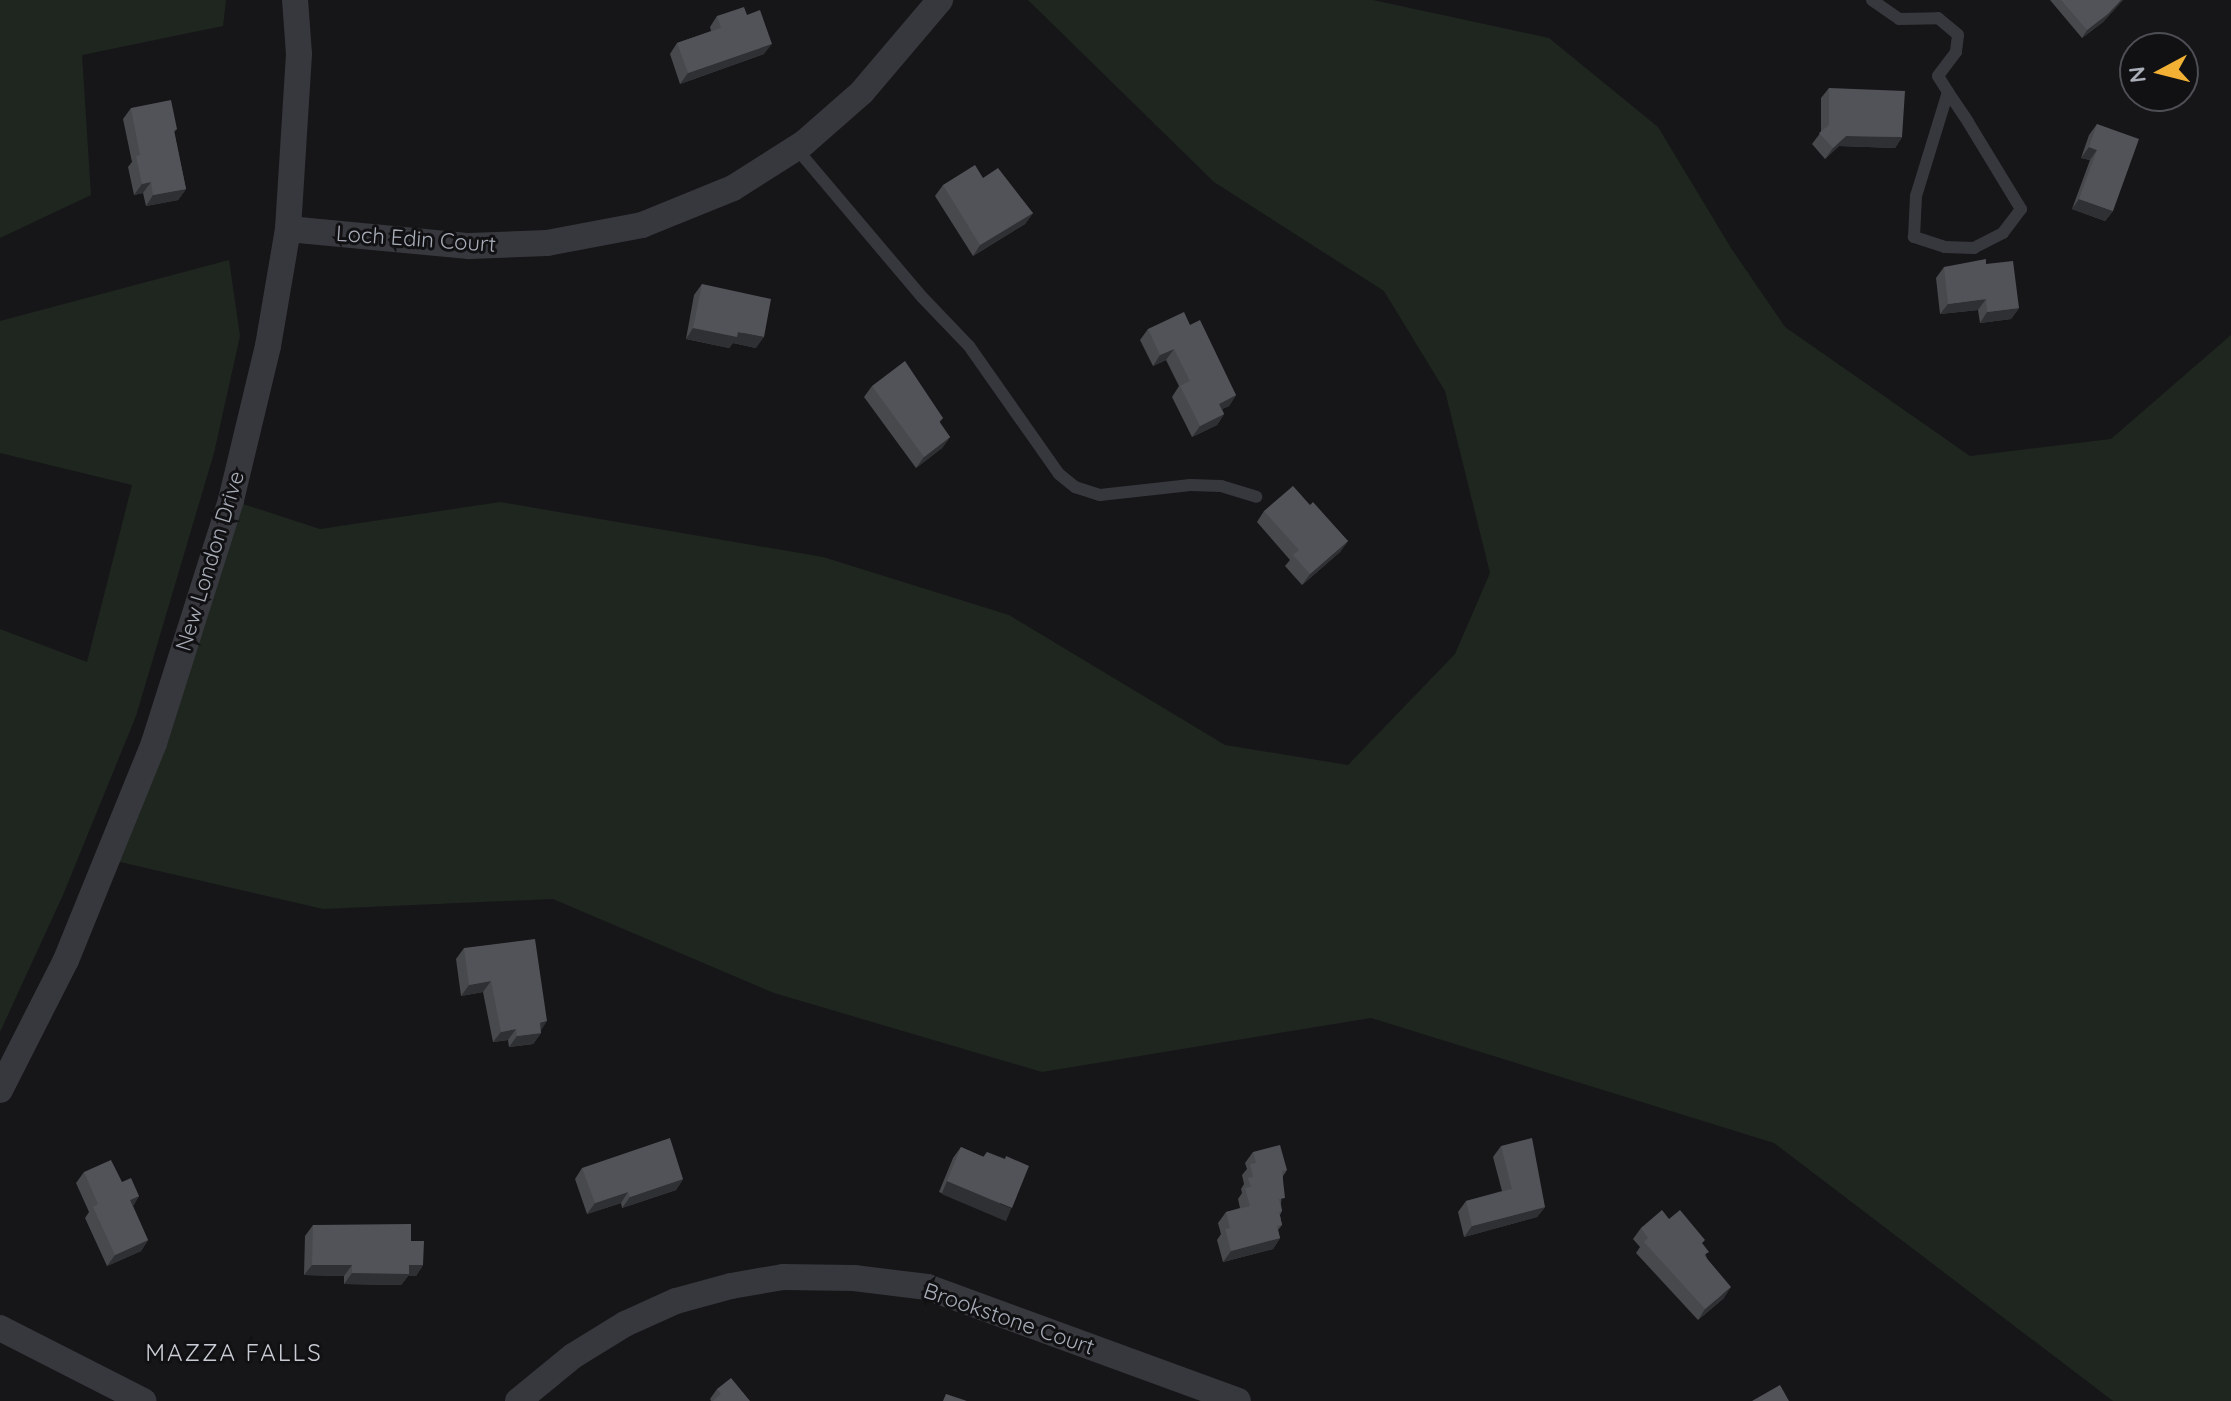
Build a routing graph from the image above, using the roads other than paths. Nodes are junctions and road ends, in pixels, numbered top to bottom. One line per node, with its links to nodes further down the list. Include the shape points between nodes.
1 (295, 0): 6 (street, New London Drive, via 299,54)
2 (940, 0): 5 (street, Loch Edin Court, via 862,92)
3 (1872, 0): 4 (lane, via 1899,19 1938,18 1958,35 1956,52 1938,76)
4 (1948, 92): 4 (lane, via 2021,209 2003,233 1974,248 1945,247 1914,237 1916,196)
5 (796, 148): 6 (street, Loch Edin Court, via 733,188 642,225 547,243 469,246); 7 (lane, via 969,346 1059,474 1075,487 1100,495 1221,486)
6 (288, 229): 8 (street, New London Drive, via 268,346 231,500 154,743 66,960)
7 (1256, 497)
8 (0, 1090)
9 (0, 1328): 10 (street)
10 (143, 1401)
11 (518, 1401): 12 (street, Brookstone Court, via 573,1356 625,1324 676,1301 783,1277 927,1287)
12 (1238, 1401)

